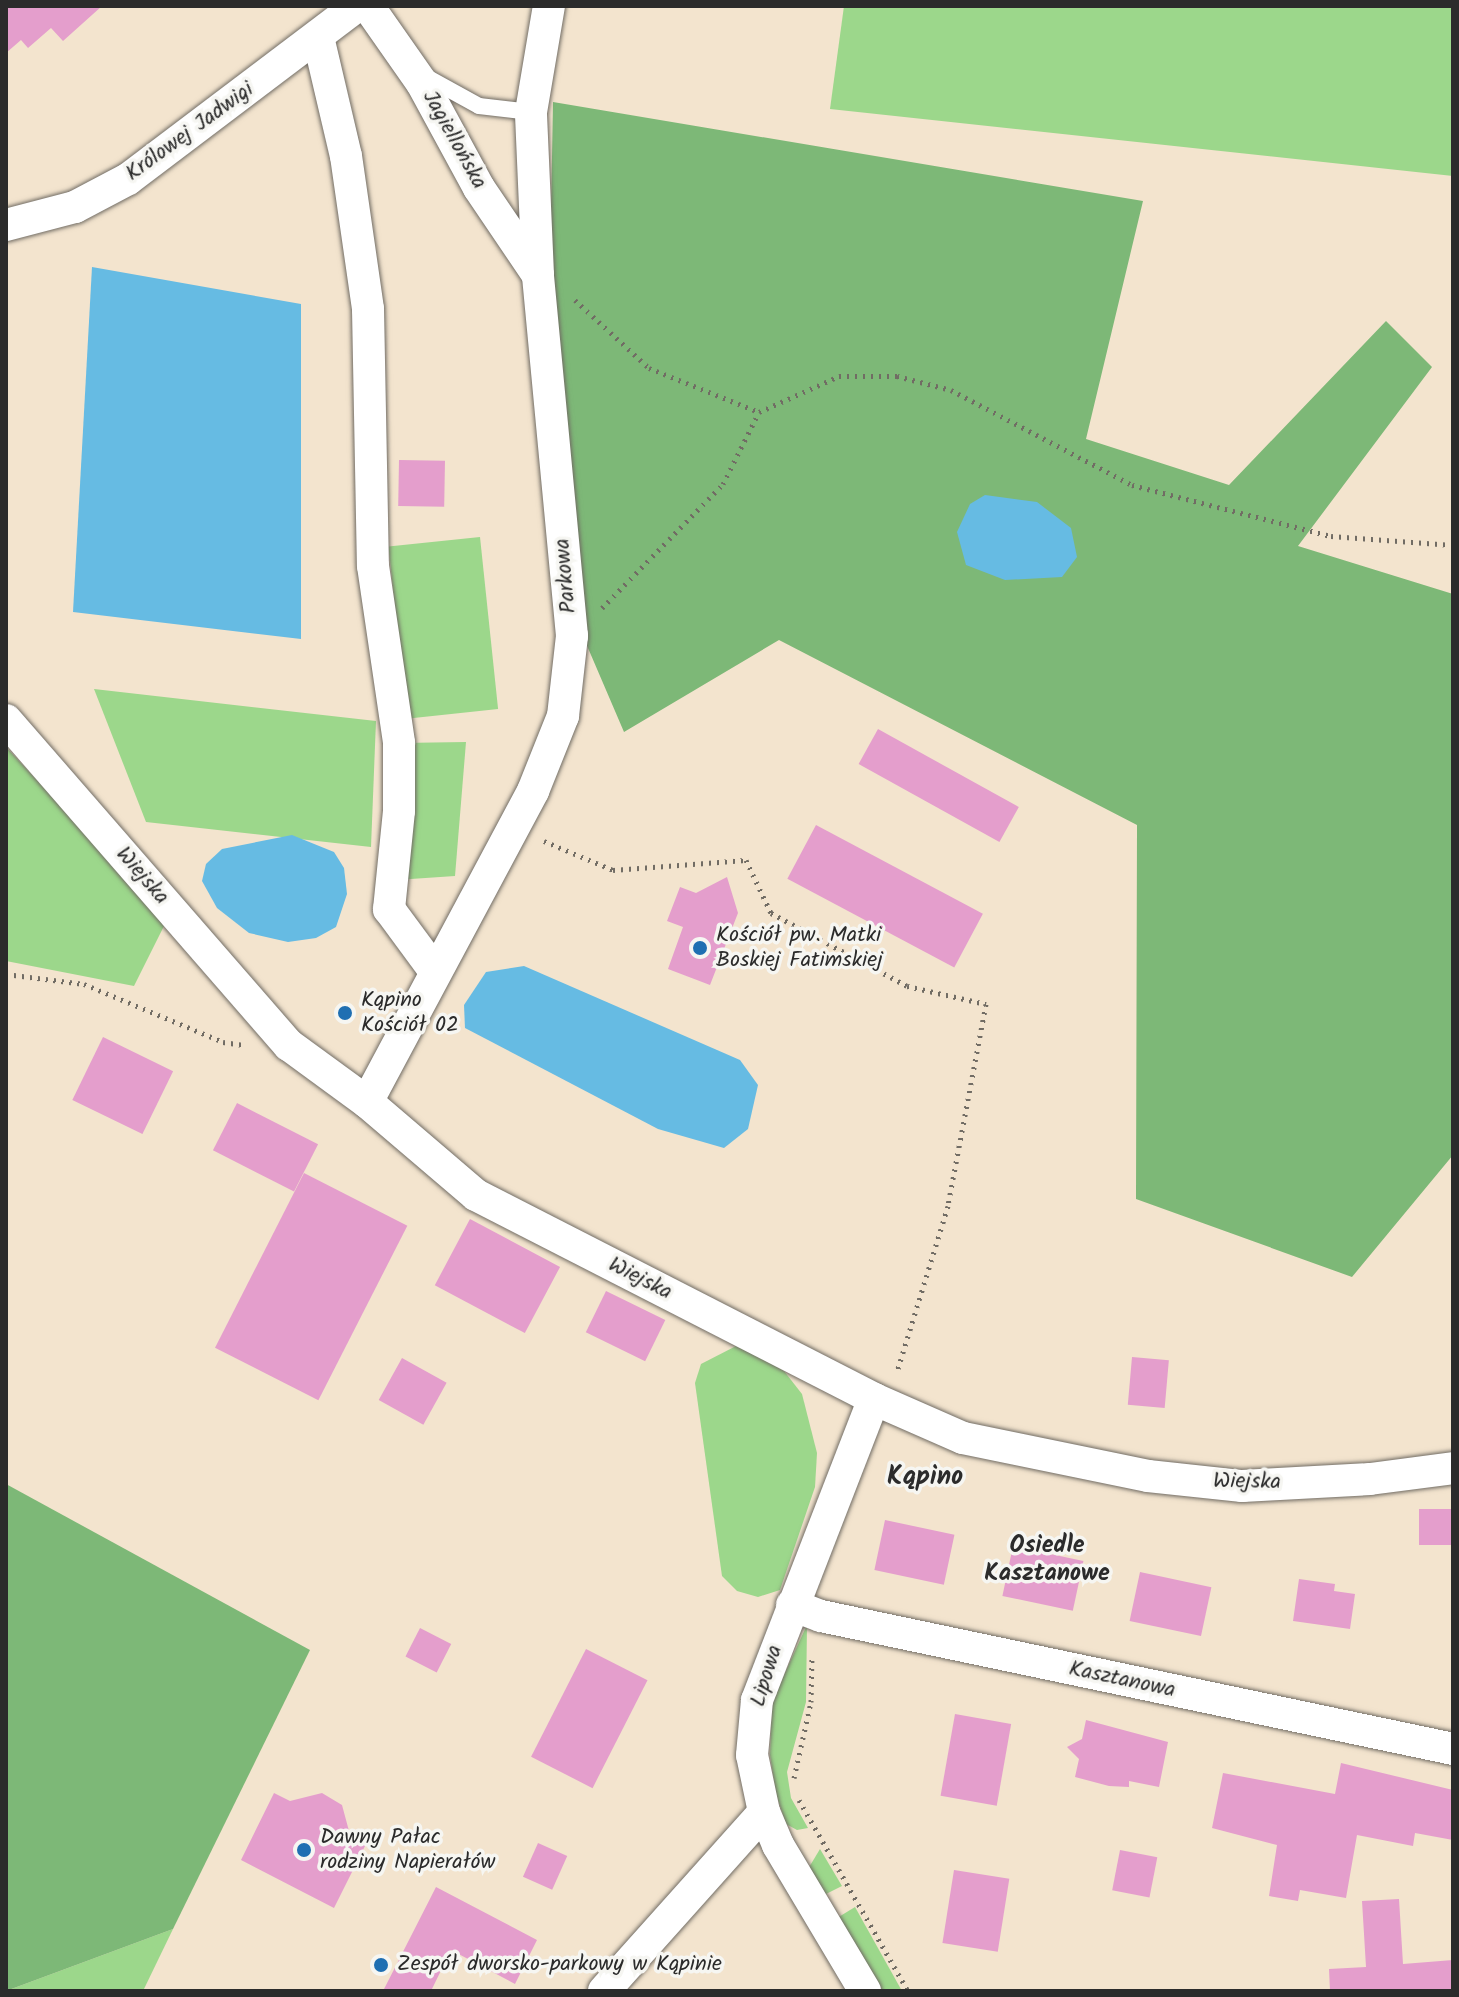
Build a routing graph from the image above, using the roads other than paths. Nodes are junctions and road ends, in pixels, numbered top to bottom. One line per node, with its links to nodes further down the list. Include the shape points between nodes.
1 (357, 6): 4 (street, Królowej Jadwigi)
2 (368, 6): 5 (street, Jagiellońska)
3 (549, 6): 6 (street, Parkowa)
4 (318, 37): 7 (street, Królowej Jadwigi, via 103,194 46,217); 10 (street, via 346,156 368,309 373,566 399,743 399,811 389,909)
5 (422, 83): 6 (lane, via 430,79 479,106); 8 (street, Jagiellońska, via 479,188)
6 (531, 112): 8 (street, Parkowa)
7 (6, 225)
8 (538, 275): 10 (street, Parkowa, via 572,636 563,716 513,828)
9 (6, 720): 11 (street, Wiejska, via 289,1045)
10 (434, 970): 11 (street, Parkowa)
11 (367, 1102): 12 (street, Wiejska, via 476,1195)
12 (874, 1399): 13 (street, Wiejska, via 963,1438 1148,1476 1242,1486); 14 (street, Lipowa)
13 (1453, 1468)
14 (803, 1610): 15 (street, Kasztanowa); 16 (street, Lipowa, via 757,1700 753,1727)
15 (1453, 1749)
16 (764, 1812): 17 (street); 18 (street, Lipowa, via 784,1856)
17 (604, 1991)
18 (865, 1991)

